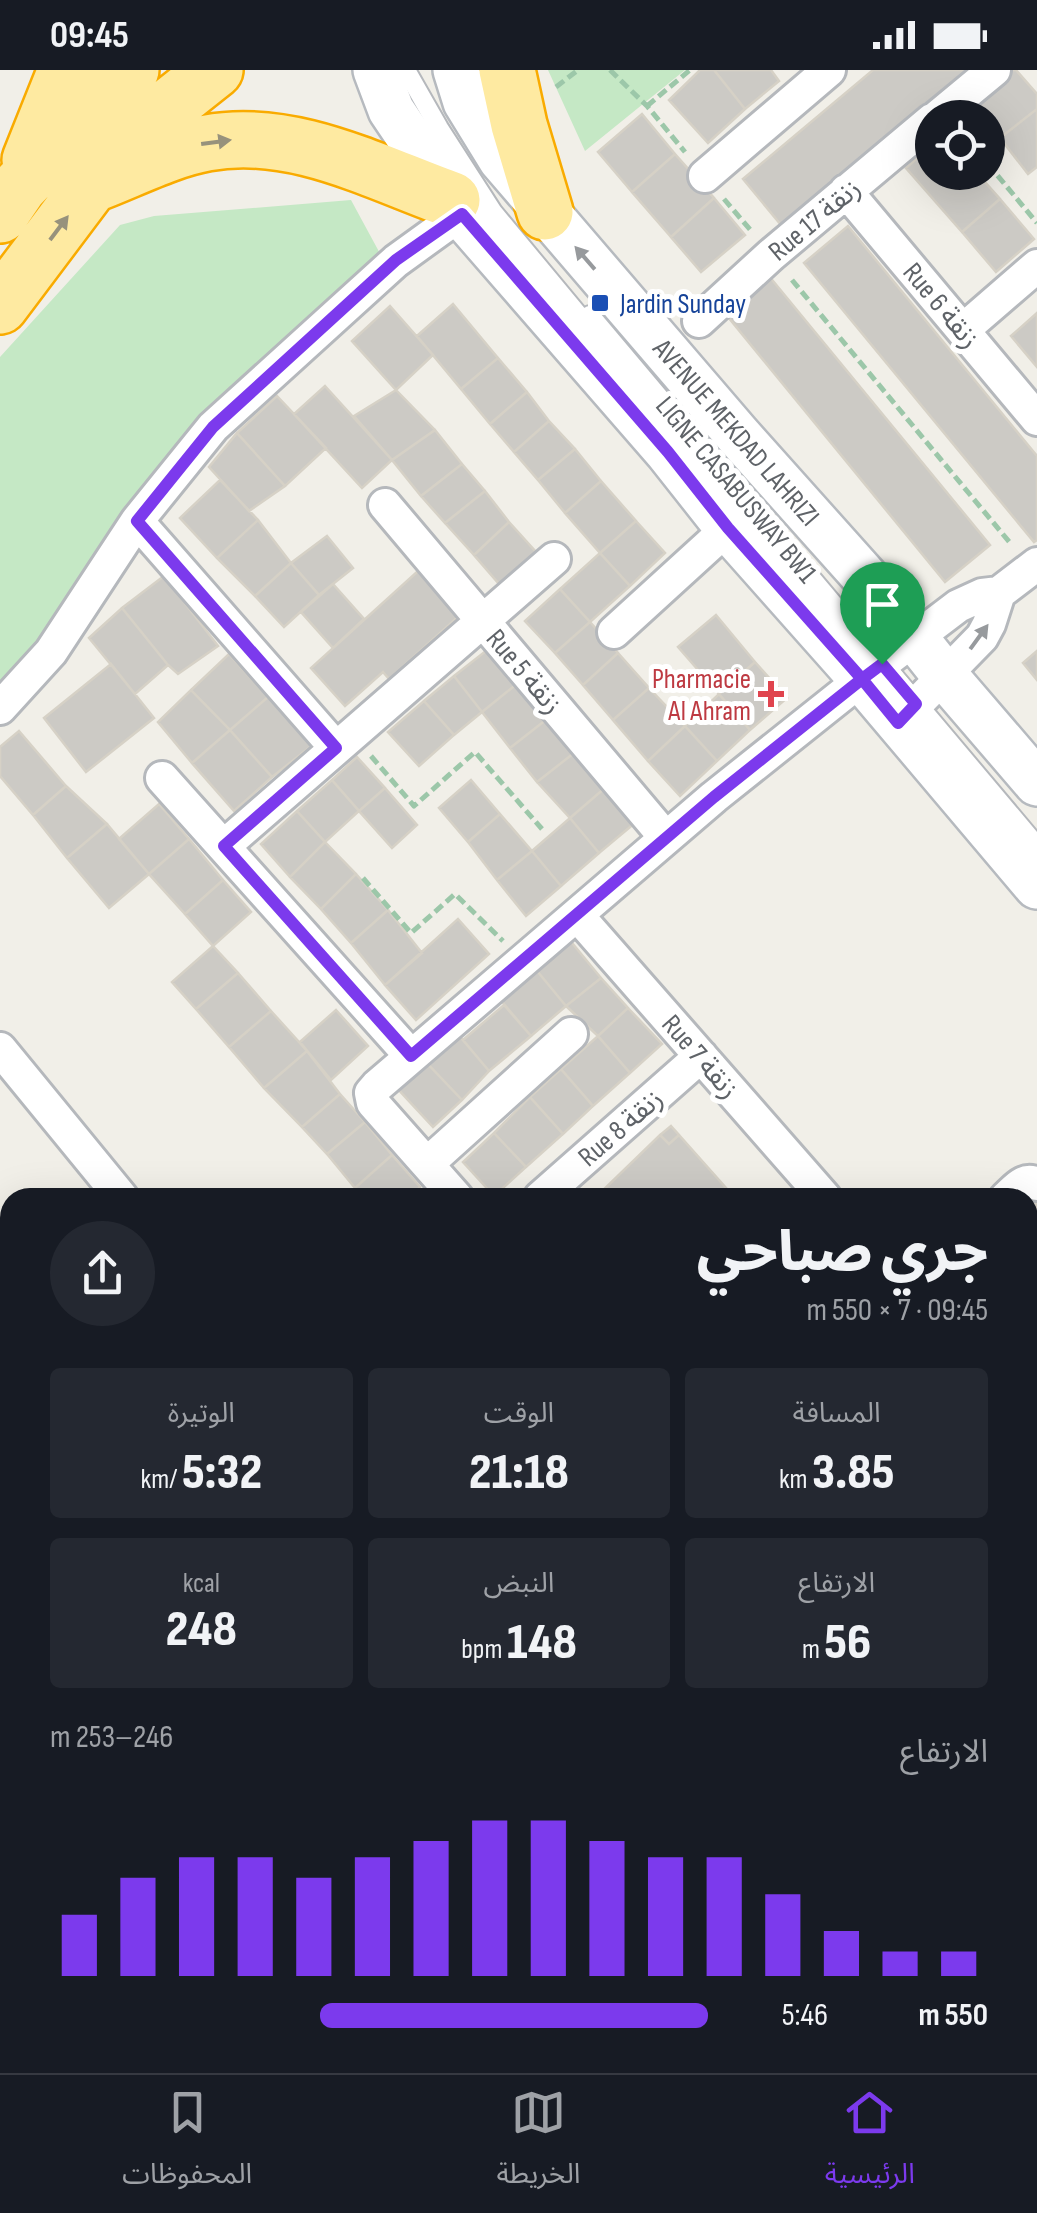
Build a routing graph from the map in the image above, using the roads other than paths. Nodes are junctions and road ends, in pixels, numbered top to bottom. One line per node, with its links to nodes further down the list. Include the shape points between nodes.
1 (66, 70): 16 (highway)
2 (131, 70): 16 (highway)
3 (216, 70): 14 (highway, via 157,116)
4 (376, 70): 17 (main road, AVENUE MEKDAD LAHRIZI, via 391,110)
5 (406, 70): 32 (lane, LIGNE CASABUSWAY BW1, via 493,212)
6 (420, 70): 32 (lane, LIGNE CASABUSWAY BW1, via 445,120 528,240)
7 (456, 70): 18 (main road, AVENUE MEKDAD LAHRIZI, via 476,121)
8 (507, 70): 18 (highway)
9 (829, 70): 13 (street)
10 (994, 70): 11 (street, Rue 17 زنقة)
11 (957, 100)
12 (915, 135): 15 (street, Rue 17 زنقة)
13 (705, 176)
14 (92, 185): 17 (highway, one-way to 17, via 178,150 258,140 348,160); 20 (highway, one-way to 14)
15 (846, 191): 21 (street, Rue 17 زنقة); 22 (street, Rue 6 زنقة)
16 (10, 201)
17 (456, 207): 25 (street, via 213,427); 26 (main road, AVENUE MEKDAD LAHRIZI)
18 (545, 212): 32 (main road, AVENUE MEKDAD LAHRIZI, one-way to 18, via 880,594)
19 (1037, 266): 22 (street)
20 (0, 306)
21 (699, 321)
22 (963, 330): 23 (street, Rue 6 زنقة)
23 (1037, 418)
24 (385, 505): 30 (street, Rue 5 زنقة)
25 (137, 521): 34 (street, via 51,652); 35 (street)
26 (728, 528): 31 (street); 32 (main road, AVENUE MEKDAD LAHRIZI)
27 (554, 559): 30 (street)
28 (1034, 566): 29 (street)
29 (999, 593): 32 (street, via 969,599); 33 (street, one-way to 29, via 982,637)
30 (483, 621): 35 (street); 38 (street, Rue 5 زنقة)
31 (614, 632)
32 (883, 663): 33 (main road, AVENUE MEKDAD LAHRIZI); 33 (main road, AVENUE MEKDAD LAHRIZI); 38 (street)
33 (917, 704): 37 (main road, AVENUE MEKDAD LAHRIZI); 40 (lane); 41 (lane); 42 (main road, AVENUE MEKDAD LAHRIZI)
34 (0, 708)
35 (344, 741): 39 (street)
36 (162, 778): 39 (street)
37 (1037, 782)
38 (666, 838): 43 (street)
39 (224, 846): 46 (street)
40 (1037, 846)
41 (1037, 864)
42 (1037, 886)
43 (576, 915): 46 (street); 47 (street, Rue 7 زنقة)
44 (571, 1034): 48 (street)
45 (0, 1049): 49 (street)
46 (411, 1056): 48 (street, via 371,1093)
47 (701, 1056): 51 (street, Rue 8 زنقة); 52 (street, Rue 7 زنقة)
48 (427, 1164): 50 (street)
49 (114, 1188)
50 (447, 1188)
51 (551, 1188)
52 (816, 1188)

